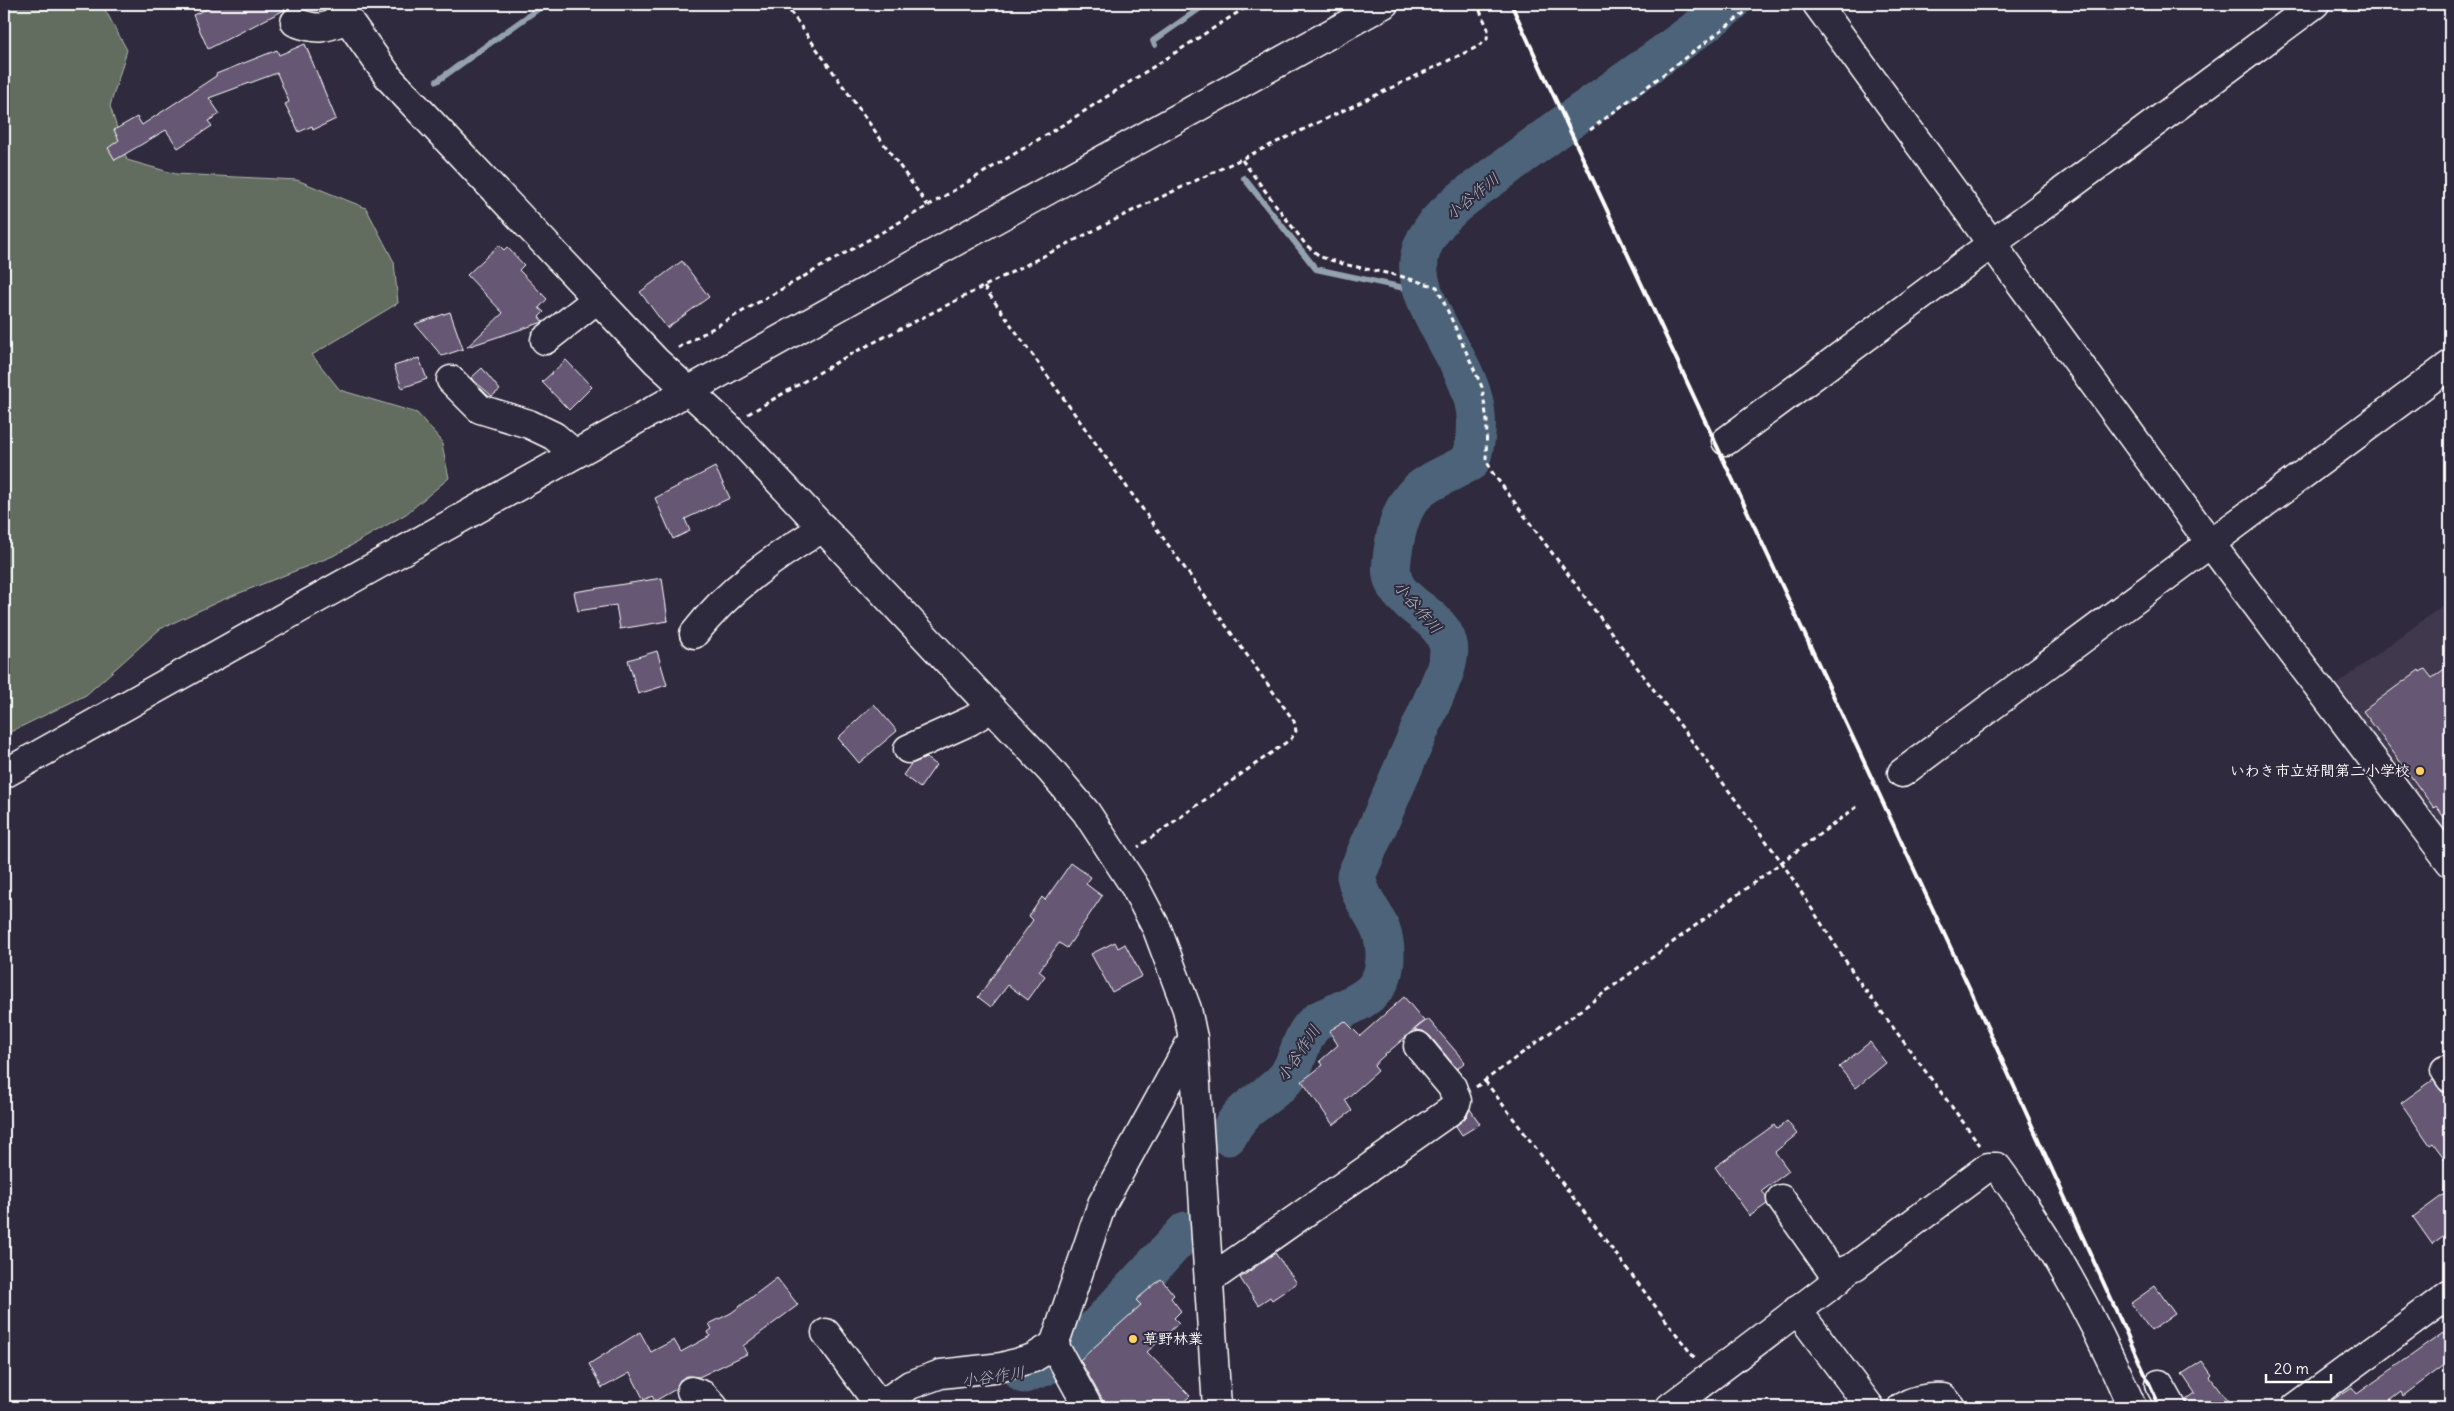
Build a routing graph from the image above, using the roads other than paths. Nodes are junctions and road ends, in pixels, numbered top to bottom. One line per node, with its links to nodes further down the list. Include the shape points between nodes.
1 (1384, 4): 11 (street)
2 (1817, 4): 6 (street)
3 (2314, 4): 6 (street)
4 (342, 11): 5 (street, via 326,28 313,29); 7 (street, via 390,79)
5 (295, 22)
6 (1992, 242): 12 (street); 15 (street)
7 (597, 298): 8 (street); 11 (street)
8 (545, 340)
9 (2450, 365): 15 (street)
10 (451, 380): 13 (street, via 480,410 529,424 554,436)
11 (687, 391): 13 (street); 14 (street, via 727,426)
12 (1726, 441)
13 (575, 454): 20 (street)
14 (823, 528): 16 (street, via 785,550 735,589 713,609); 17 (street)
15 (2210, 543): 19 (street); 21 (street)
16 (694, 634)
17 (992, 708): 18 (street); 22 (street, via 1086,812 1135,887 1157,929 1187,1009)
18 (908, 749)
19 (1902, 773)
20 (4, 774)
21 (2445, 844)
22 (1193, 1038): 26 (street); 30 (street, via 1102,1204)
23 (1418, 1046): 26 (street, via 1452,1087 1456,1101 1451,1111)
24 (1781, 1199): 25 (street, via 1831,1270 1836,1273)
25 (1847, 1270): 28 (street); 41 (street, via 1988,1167 1998,1168 2054,1249 2091,1316)
26 (1209, 1280): 36 (street)
27 (2450, 1294): 43 (street)
28 (1797, 1310): 37 (street); 38 (street)
29 (826, 1333): 34 (street)
30 (1059, 1354): 34 (street, via 1002,1367 941,1374 910,1385); 35 (street)
31 (2159, 1384): 42 (street)
32 (691, 1391): 33 (street, via 702,1394)
33 (714, 1407)
34 (879, 1407)
35 (1088, 1407)
36 (1217, 1407)
37 (1670, 1407)
38 (1870, 1407)
39 (1902, 1407): 40 (street, via 1918,1399 1937,1398 1944,1398)
40 (1951, 1407)
41 (2132, 1407)
42 (2172, 1407)
43 (2298, 1407)

